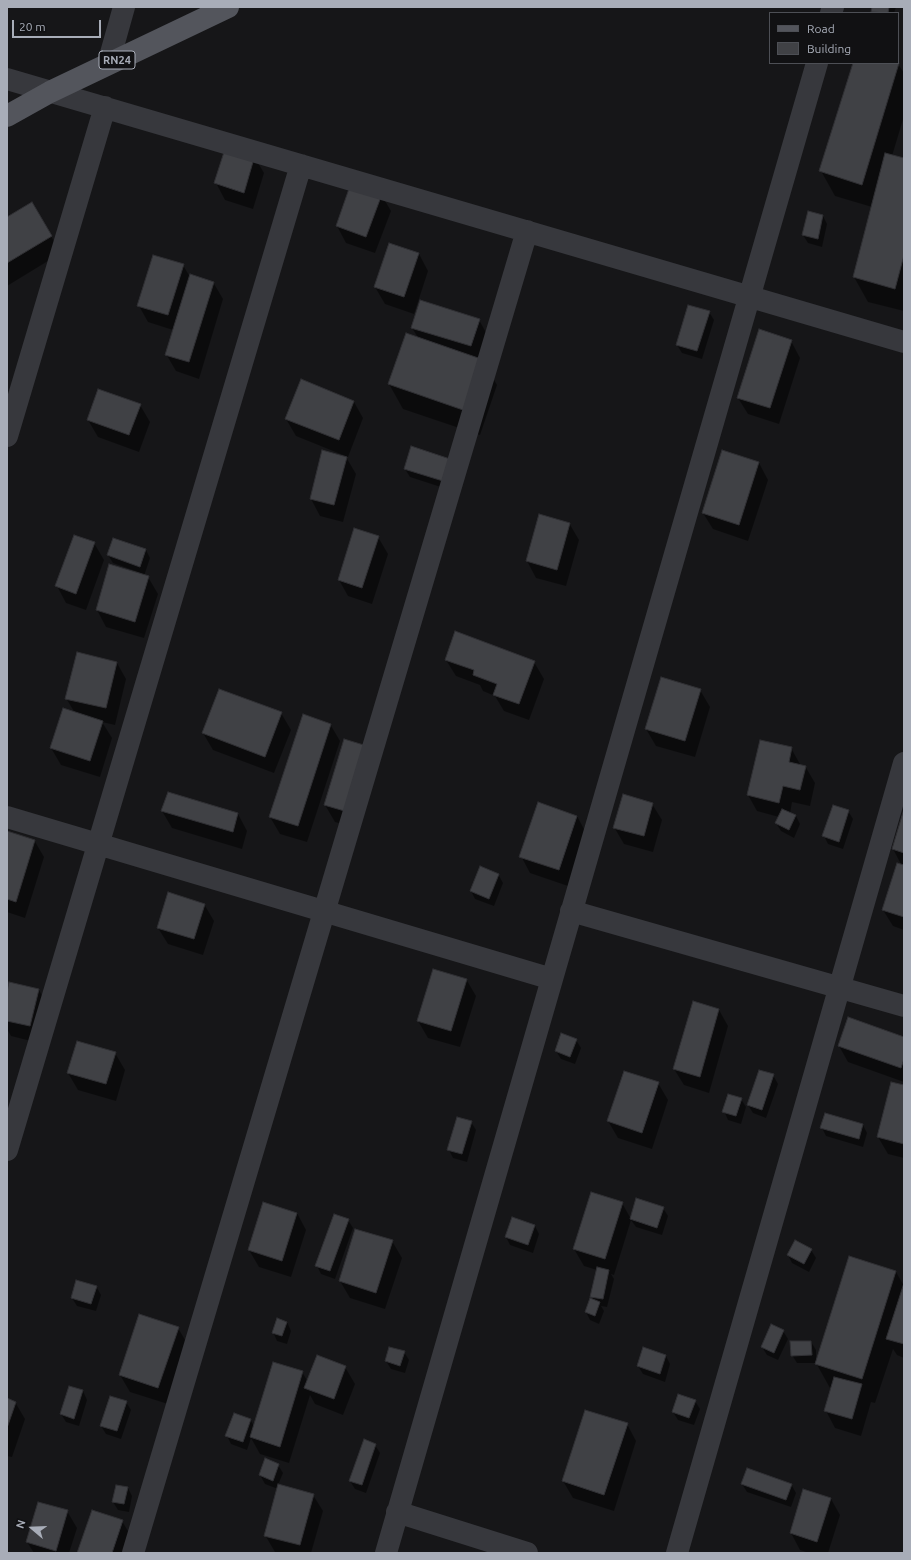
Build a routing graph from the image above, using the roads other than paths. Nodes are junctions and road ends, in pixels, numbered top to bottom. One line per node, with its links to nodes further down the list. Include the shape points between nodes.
1 (124, 7): 3 (street)
2 (228, 7): 3 (main road, RN24)
3 (108, 64): 6 (main road, RN24)
4 (817, 64): 11 (street)
5 (7, 79): 6 (street)
6 (50, 92): 7 (street); 8 (main road, RN24)
7 (105, 107): 9 (street); 13 (street)
8 (7, 116)
9 (301, 165): 10 (street); 16 (street)
10 (528, 231): 11 (street); 17 (street)
11 (749, 296): 12 (street); 18 (street)
12 (904, 342)
13 (7, 436)
14 (904, 763): 20 (street)
15 (7, 817): 16 (street)
16 (98, 844): 17 (street); 22 (street)
17 (324, 911): 19 (street); 24 (street)
18 (572, 911): 19 (street); 20 (street)
19 (552, 979): 23 (street)
20 (840, 987): 21 (street); 27 (street)
21 (904, 1006)
22 (7, 1150)
23 (397, 1512): 25 (street); 26 (street)
24 (133, 1553)
25 (386, 1553)
26 (527, 1553)
27 (677, 1553)

